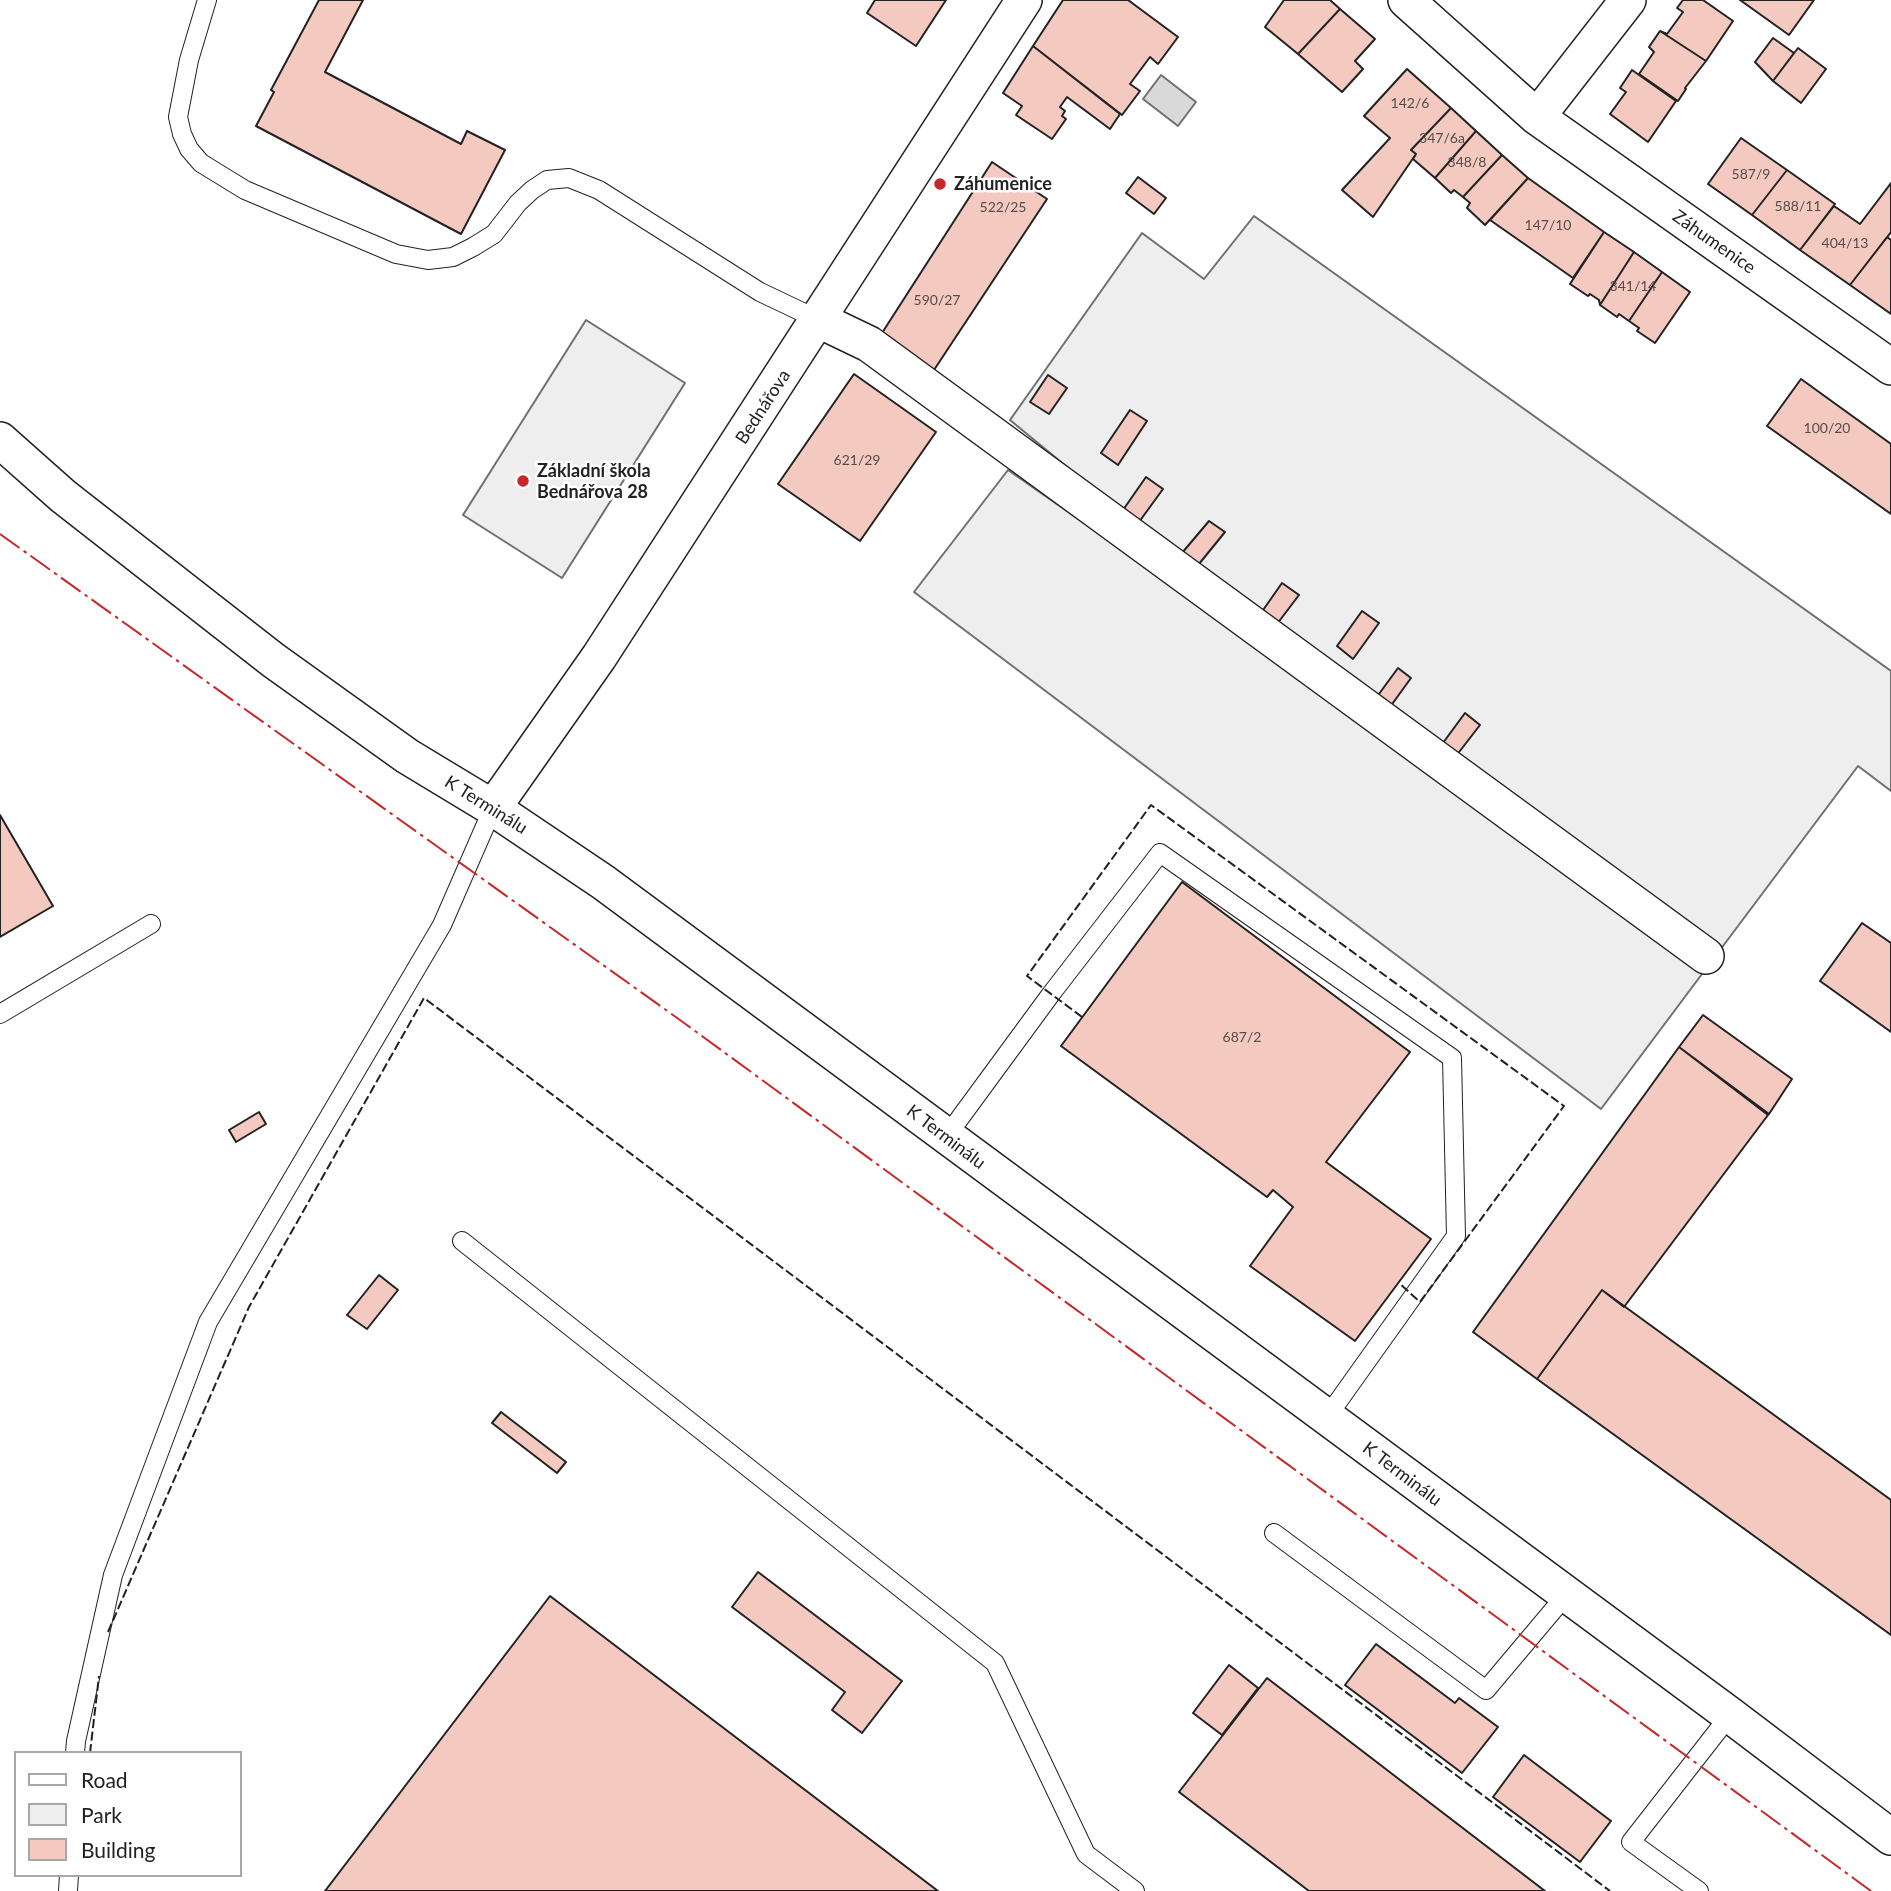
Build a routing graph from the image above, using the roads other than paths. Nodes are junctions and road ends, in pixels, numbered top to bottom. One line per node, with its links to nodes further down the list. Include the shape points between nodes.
1 (207, 0): 6 (lane, via 178,117 182,134 201,163 245,190 396,254 428,260 453,257 473,247 494,234 532,190 547,180 569,178 599,190 760,292)
2 (1024, 0): 6 (street, Bednářova)
3 (1406, 0): 5 (street, Záhumenice)
4 (1628, 0): 5 (street)
5 (1537, 117): 7 (street, Záhumenice)
6 (819, 320): 9 (street, Bednářova, via 592,668); 11 (street, via 869,344)
7 (1891, 367)
8 (0, 440): 9 (street, K Terminálu, via 62,496 273,660 407,756)
9 (493, 808): 13 (street, K Terminálu, via 603,882); 19 (lane, via 442,925 208,1322 113,1575)
10 (150, 924): 12 (lane)
11 (1706, 956)
12 (0, 1014)
13 (946, 1138): 15 (street, K Terminálu); 15 (lane, via 1160,853 1451,1058 1456,1236)
14 (462, 1241): 21 (lane, via 995,1662 1086,1854)
15 (1326, 1418): 17 (street, K Terminálu)
16 (1274, 1532): 17 (lane, via 1486,1690)
17 (1566, 1595): 18 (street, K Terminálu)
18 (1730, 1715): 20 (street, K Terminálu); 22 (lane, via 1631,1842)
19 (75, 1751)
20 (1891, 1837)
21 (1135, 1891)
22 (1699, 1891)

